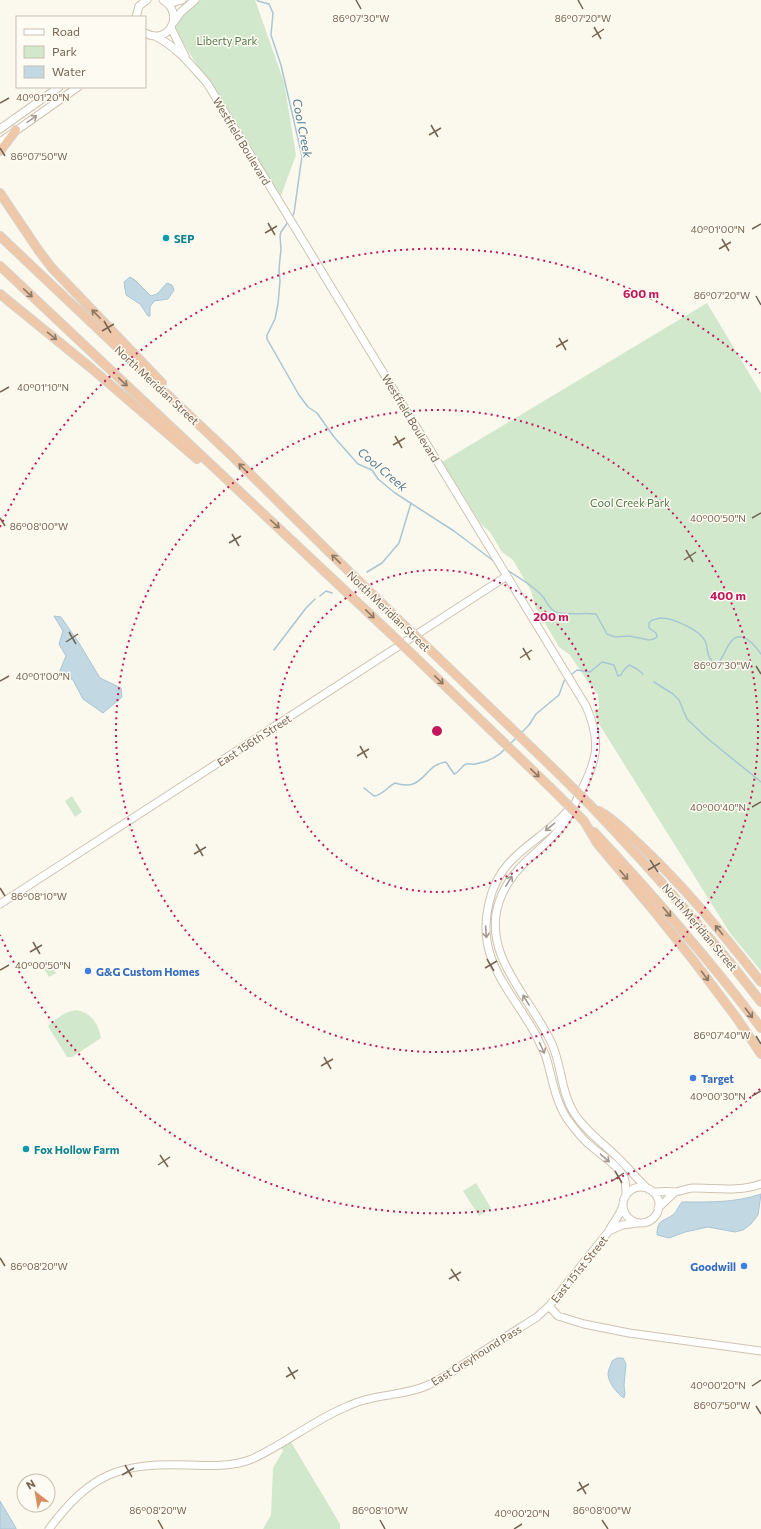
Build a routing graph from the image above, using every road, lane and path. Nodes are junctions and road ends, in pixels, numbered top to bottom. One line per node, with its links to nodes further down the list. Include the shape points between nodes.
1 (147, 0): 5 (street)
2 (163, 0): 3 (street); 7 (street, Westfield Boulevard, via 172,9)
3 (182, 0)
4 (195, 0): 7 (street, via 181,12)
5 (140, 3): 6 (street)
6 (136, 16)
7 (172, 25): 8 (street, via 167,32); 9 (street, Westfield Boulevard)
8 (148, 35): 9 (street, Westfield Boulevard, via 170,45)
9 (188, 61): 23 (street, Westfield Boulevard, via 207,83)
10 (58, 88): 12 (street)
11 (77, 88): 13 (street, one-way to 11)
12 (0, 129)
13 (16, 130): 14 (street); 15 (highway)
14 (0, 142)
15 (0, 152)
16 (0, 188): 17 (highway)
17 (1, 194): 21 (highway, one-way to 17, via 52,268)
18 (0, 236): 21 (highway, North Meridian Street)
19 (0, 266): 22 (highway, North Meridian Street, one-way to 22)
20 (0, 294): 22 (highway, one-way to 22)
21 (229, 454): 25 (highway, North Meridian Street, one-way to 21, bridge)
22 (246, 498): 26 (highway, North Meridian Street, one-way to 26, bridge, via 304,550)
23 (506, 574): 24 (street, Westfield Boulevard, via 571,680 592,720 596,746 594,762); 27 (street, East 156th Street)
24 (583, 786): 35 (street, Westfield Boulevard, one-way to 24, via 591,1134 574,1113 552,1045 505,966 496,936 496,917 505,887 526,860 562,828); 37 (street, Westfield Boulevard, one-way to 37, via 568,810 517,854 498,878 486,912 488,950 493,965 541,1045 552,1085 566,1117 582,1138 620,1171 625,1181)
25 (590, 805): 28 (highway, one-way to 25, via 676,880 612,819); 29 (highway, North Meridian Street, via 665,886)
26 (584, 821): 30 (highway, North Meridian Street, one-way to 30, via 683,930); 31 (highway, one-way to 31, via 597,843 654,911 736,1017)
27 (0, 904)
28 (761, 982)
29 (761, 1002)
30 (761, 1028)
31 (761, 1054)
32 (761, 1180): 34 (street)
33 (761, 1184): 34 (street)
34 (743, 1187): 36 (street, via 691,1188)
35 (650, 1191): 36 (street); 37 (street, via 636,1188); 39 (street, via 658,1202)
36 (675, 1192): 39 (street)
37 (626, 1195): 38 (street)
38 (623, 1205): 40 (street, via 627,1216); 41 (street, East 151st Street)
39 (658, 1208): 40 (street, via 653,1218)
40 (637, 1222): 41 (street, East 151st Street)
41 (609, 1231): 42 (street, East 151st Street)
42 (549, 1306): 43 (street, via 558,1316 584,1324); 44 (street, East Greyhound Pass, via 537,1318 435,1382 406,1393 360,1401 238,1464 160,1464 115,1473 92,1484 76,1497)
43 (761, 1351)
44 (50, 1529)

